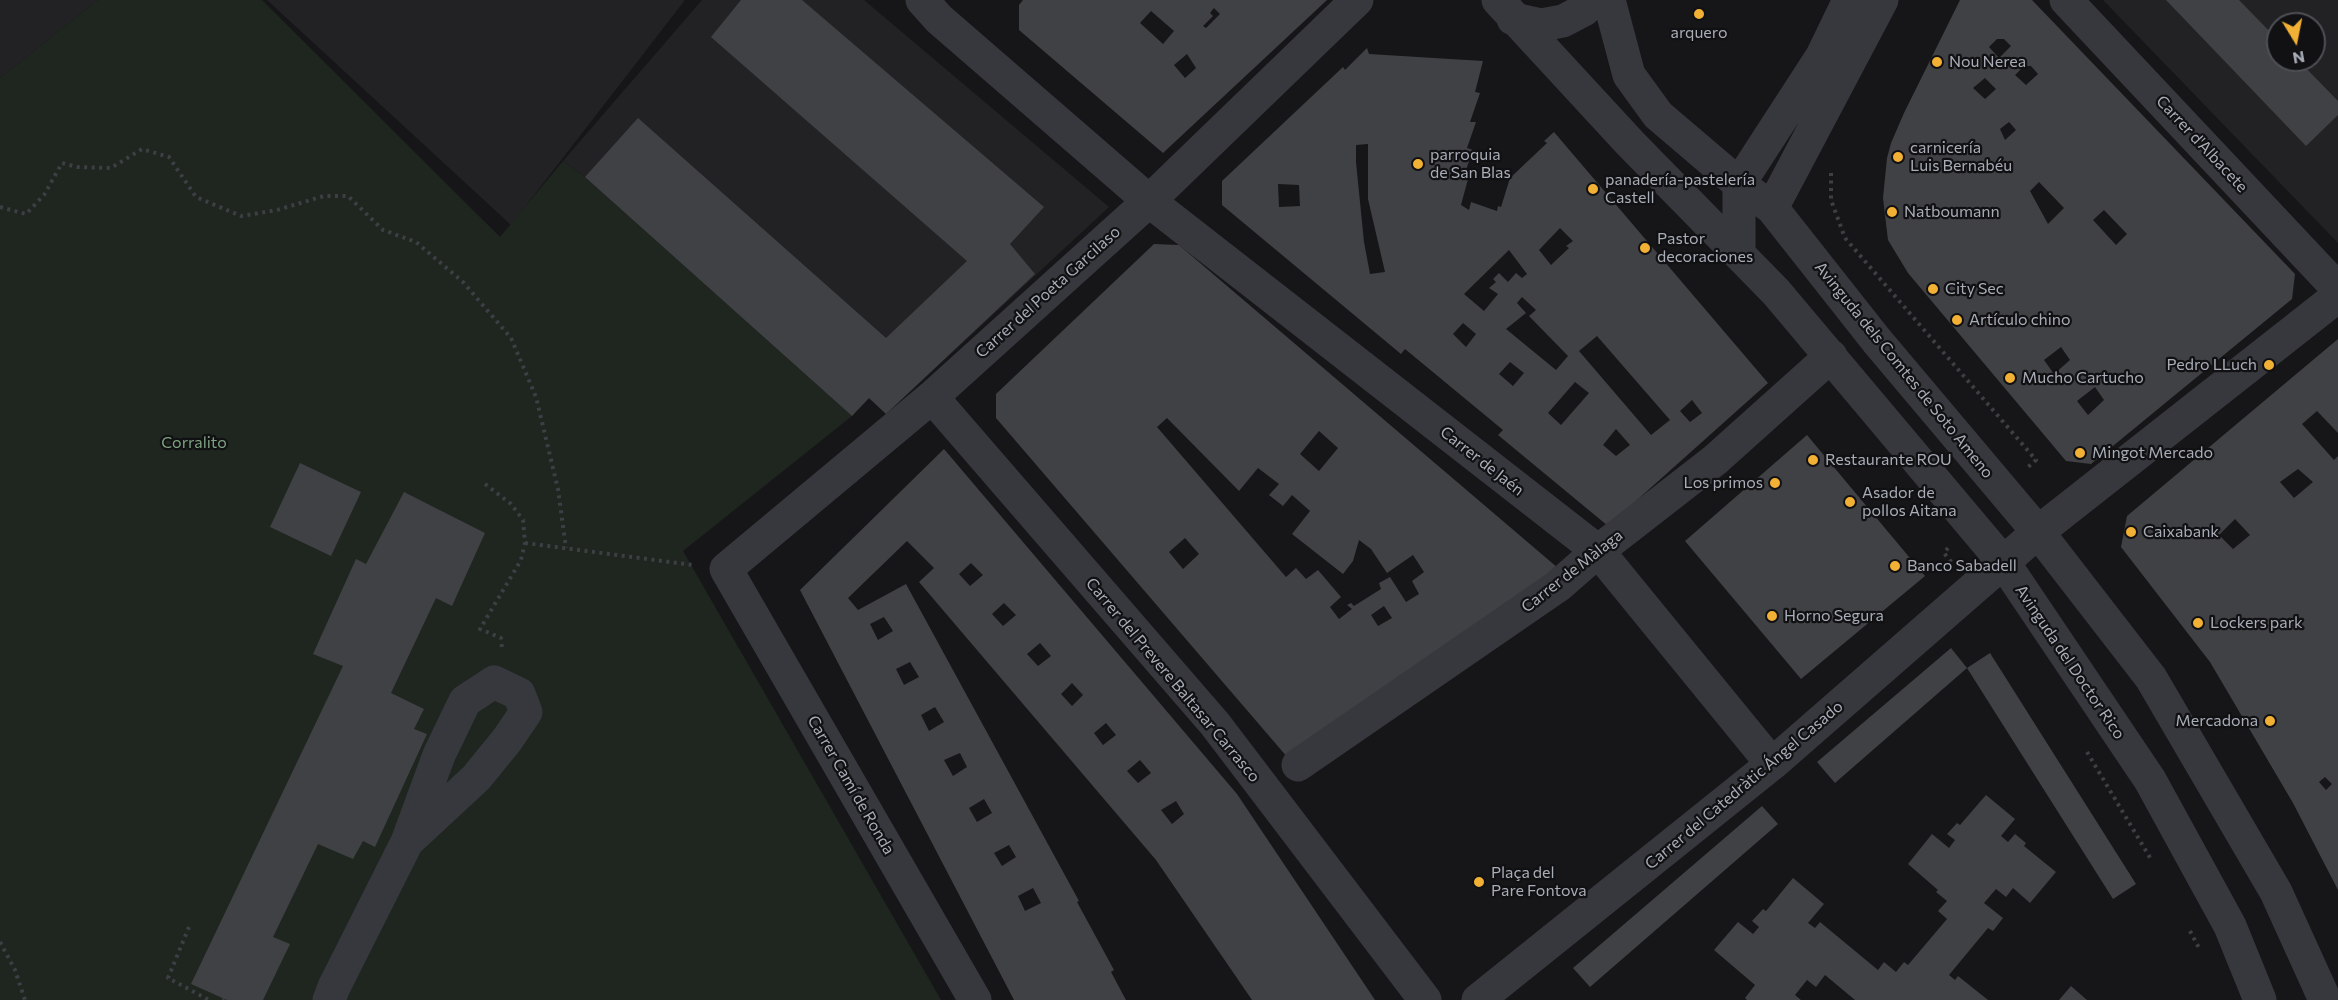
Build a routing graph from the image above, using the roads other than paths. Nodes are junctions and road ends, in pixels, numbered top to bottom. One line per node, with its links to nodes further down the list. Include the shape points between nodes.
1 (1357, 0): 11 (street, Carrer del Poeta Garcilaso)
2 (1593, 0): 8 (street, via 1584,10 1563,21 1541,24)
3 (1608, 0): 10 (street, Avinguda dels Comtes de Soto Ameno, via 1634,83 1658,115)
4 (1849, 0): 10 (street, via 1822,56)
5 (1882, 0): 12 (street)
6 (2066, 0): 14 (street, Carrer d'Albacete)
7 (940, 6): 11 (street, Carrer de Jaén)
8 (1506, 10): 9 (street)
9 (1630, 143): 10 (street, Avinguda dels Comtes de Soto Ameno, via 1675,153); 13 (street)
10 (1739, 195): 12 (street, Avinguda dels Comtes de Soto Ameno); 13 (street)
11 (1149, 201): 17 (street, Carrer del Poeta Garcilaso); 19 (street, Carrer de Jaén)
12 (1772, 208): 18 (street, Avinguda dels Comtes de Soto Ameno, via 1877,341)
13 (1739, 253): 16 (street)
14 (2338, 289)
15 (2338, 296): 18 (street, Carrer del Catedràtic Ángel Casado)
16 (1831, 356): 19 (street, Carrer de Màlaga, via 1715,460); 20 (street, Avinguda del Doctor Rico)
17 (932, 398): 21 (street, Carrer del Poeta Garcilaso); 27 (street, Carrer del Prevere Baltasar Carrasco, via 1215,724)
18 (2038, 532): 20 (street, Carrer del Catedràtic Ángel Casado); 30 (street, via 2151,678 2276,892)
19 (1598, 551): 22 (street, Carrer de Jaén); 23 (street, Carrer de Màlaga, via 1558,586)
20 (2004, 563): 22 (street, Carrer del Catedràtic Ángel Casado); 29 (street, Avinguda del Doctor Rico, via 2150,780 2230,926)
21 (726, 569): 26 (street, Carrer Camí de Ronda)
22 (1772, 764): 28 (street, Carrer del Catedràtic Ángel Casado)
23 (1298, 765)
24 (407, 842): 24 (street, via 476,778 507,740 526,712 519,694 494,682 465,702 439,755); 25 (street)
25 (329, 1000)
26 (975, 1000)
27 (1425, 1000)
28 (1478, 1000)
29 (2260, 1000)
30 (2325, 1000)

